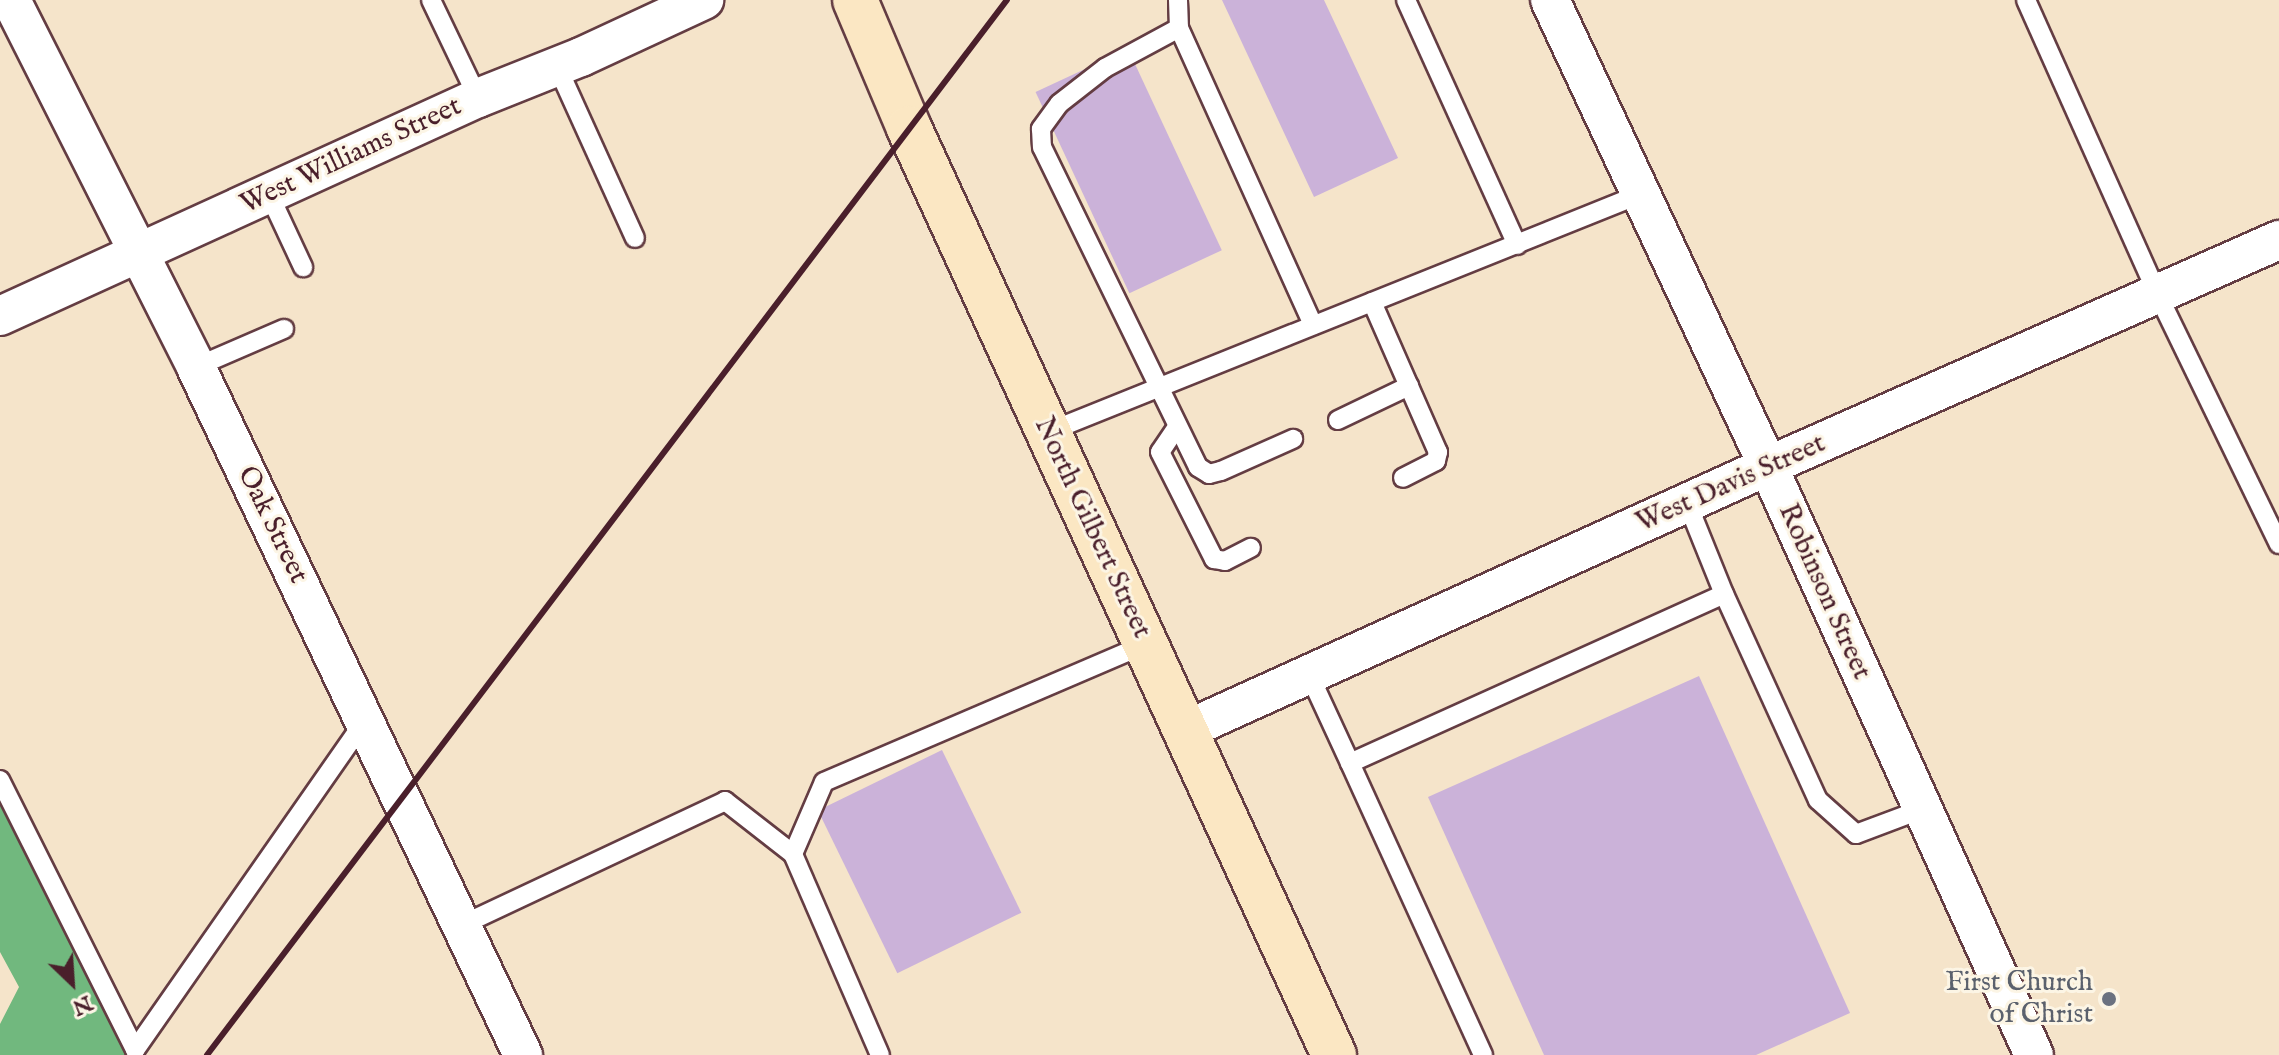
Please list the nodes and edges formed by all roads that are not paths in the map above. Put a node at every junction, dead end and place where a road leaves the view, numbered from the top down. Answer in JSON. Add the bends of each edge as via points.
{"nodes":[{"id":1,"x":11,"y":0,"type":"edge"},
{"id":2,"x":431,"y":0,"type":"edge"},
{"id":3,"x":704,"y":0,"type":"edge"},
{"id":4,"x":855,"y":0,"type":"edge"},
{"id":5,"x":1178,"y":0,"type":"edge"},
{"id":6,"x":1406,"y":0,"type":"edge"},
{"id":7,"x":1550,"y":0,"type":"edge"},
{"id":8,"x":2026,"y":0,"type":"edge"},
{"id":9,"x":1179,"y":28,"type":"junction"},
{"id":10,"x":556,"y":64,"type":"junction"},
{"id":11,"x":478,"y":98,"type":"junction"},
{"id":12,"x":269,"y":194,"type":"junction"},
{"id":13,"x":1641,"y":194,"type":"junction"},
{"id":14,"x":635,"y":238,"type":"dead end"},
{"id":15,"x":2279,"y":240,"type":"edge"},
{"id":16,"x":1517,"y":245,"type":"junction"},
{"id":17,"x":136,"y":254,"type":"junction"},
{"id":18,"x":303,"y":267,"type":"dead end"},
{"id":19,"x":2158,"y":295,"type":"junction"},
{"id":20,"x":1372,"y":302,"type":"junction"},
{"id":21,"x":0,"y":316,"type":"edge"},
{"id":22,"x":1313,"y":325,"type":"junction"},
{"id":23,"x":284,"y":329,"type":"dead end"},
{"id":24,"x":196,"y":367,"type":"junction"},
{"id":25,"x":1409,"y":386,"type":"junction"},
{"id":26,"x":1157,"y":388,"type":"junction"},
{"id":27,"x":1338,"y":420,"type":"dead end"},
{"id":28,"x":1177,"y":427,"type":"junction"},
{"id":29,"x":1048,"y":432,"type":"junction"},
{"id":30,"x":1293,"y":439,"type":"dead end"},
{"id":31,"x":1768,"y":466,"type":"junction"},
{"id":32,"x":1403,"y":478,"type":"dead end"},
{"id":33,"x":1688,"y":505,"type":"junction"},
{"id":34,"x":2279,"y":544,"type":"edge"},
{"id":35,"x":1251,"y":548,"type":"dead end"},
{"id":36,"x":1724,"y":594,"type":"junction"},
{"id":37,"x":1146,"y":644,"type":"junction"},
{"id":38,"x":1308,"y":672,"type":"junction"},
{"id":39,"x":365,"y":720,"type":"junction"},
{"id":40,"x":1184,"y":731,"type":"junction"},
{"id":41,"x":1350,"y":763,"type":"junction"},
{"id":42,"x":0,"y":780,"type":"edge"},
{"id":43,"x":1920,"y":810,"type":"junction"},
{"id":44,"x":793,"y":854,"type":"junction"},
{"id":45,"x":462,"y":925,"type":"junction"},
{"id":46,"x":523,"y":1055,"type":"edge"},
{"id":47,"x":880,"y":1055,"type":"edge"},
{"id":48,"x":1334,"y":1055,"type":"edge"},
{"id":49,"x":1483,"y":1055,"type":"edge"},
{"id":50,"x":2034,"y":1055,"type":"edge"}],
"edges":[{"from":1,"to":17,"type":"street","name":"Oak Street"},
{"from":2,"to":11,"type":"lane"},
{"from":3,"to":10,"type":"street","name":"West Williams Street"},
{"from":4,"to":29,"type":"main road","name":"North Gilbert Street"},
{"from":5,"to":9,"type":"lane"},
{"from":6,"to":16,"type":"lane"},
{"from":7,"to":13,"type":"street","name":"Robinson Street"},
{"from":8,"to":19,"type":"lane"},
{"from":9,"to":22,"type":"lane"},
{"from":9,"to":26,"type":"lane","via":[[1105,68],[1059,104],[1041,129],[1042,147]]},
{"from":10,"to":11,"type":"street","name":"West Williams Street"},
{"from":10,"to":14,"type":"lane"},
{"from":11,"to":12,"type":"street","name":"West Williams Street"},
{"from":12,"to":17,"type":"street","name":"West Williams Street"},
{"from":12,"to":18,"type":"lane"},
{"from":13,"to":16,"type":"lane"},
{"from":13,"to":31,"type":"street","name":"Robinson Street"},
{"from":15,"to":19,"type":"street","name":"West Davis Street"},
{"from":16,"to":20,"type":"lane"},
{"from":17,"to":21,"type":"street","name":"West Williams Street"},
{"from":17,"to":24,"type":"street","name":"Oak Street"},
{"from":19,"to":31,"type":"street","name":"West Davis Street"},
{"from":19,"to":34,"type":"lane"},
{"from":20,"to":22,"type":"lane"},
{"from":20,"to":25,"type":"lane"},
{"from":22,"to":26,"type":"lane"},
{"from":23,"to":24,"type":"lane"},
{"from":24,"to":39,"type":"street","name":"Oak Street"},
{"from":25,"to":27,"type":"lane"},
{"from":25,"to":32,"type":"lane","via":[[1438,452],[1436,461]]},
{"from":26,"to":28,"type":"lane"},
{"from":26,"to":29,"type":"lane"},
{"from":28,"to":30,"type":"lane","via":[[1198,467],[1209,474]]},
{"from":28,"to":35,"type":"lane","via":[[1160,452],[1214,559],[1225,561]]},
{"from":29,"to":37,"type":"main road","name":"North Gilbert Street"},
{"from":31,"to":33,"type":"street","name":"West Davis Street"},
{"from":31,"to":43,"type":"street","name":"Robinson Street"},
{"from":33,"to":36,"type":"lane"},
{"from":33,"to":38,"type":"street","name":"West Davis Street"},
{"from":36,"to":41,"type":"lane"},
{"from":36,"to":43,"type":"lane","via":[[1818,800],[1856,834]]},
{"from":37,"to":40,"type":"main road","name":"North Gilbert Street"},
{"from":37,"to":44,"type":"lane","via":[[824,782]]},
{"from":38,"to":40,"type":"street","name":"West Davis Street"},
{"from":38,"to":41,"type":"lane"},
{"from":39,"to":42,"type":"lane","via":[[135,1050]]},
{"from":39,"to":45,"type":"street","name":"Oak Street"},
{"from":40,"to":48,"type":"main road","name":"North Gilbert Street"},
{"from":41,"to":49,"type":"lane"},
{"from":43,"to":50,"type":"street","name":"Robinson Street"},
{"from":44,"to":45,"type":"lane","via":[[725,801]]},
{"from":44,"to":47,"type":"lane"},
{"from":45,"to":46,"type":"street","name":"Oak Street"}]}
